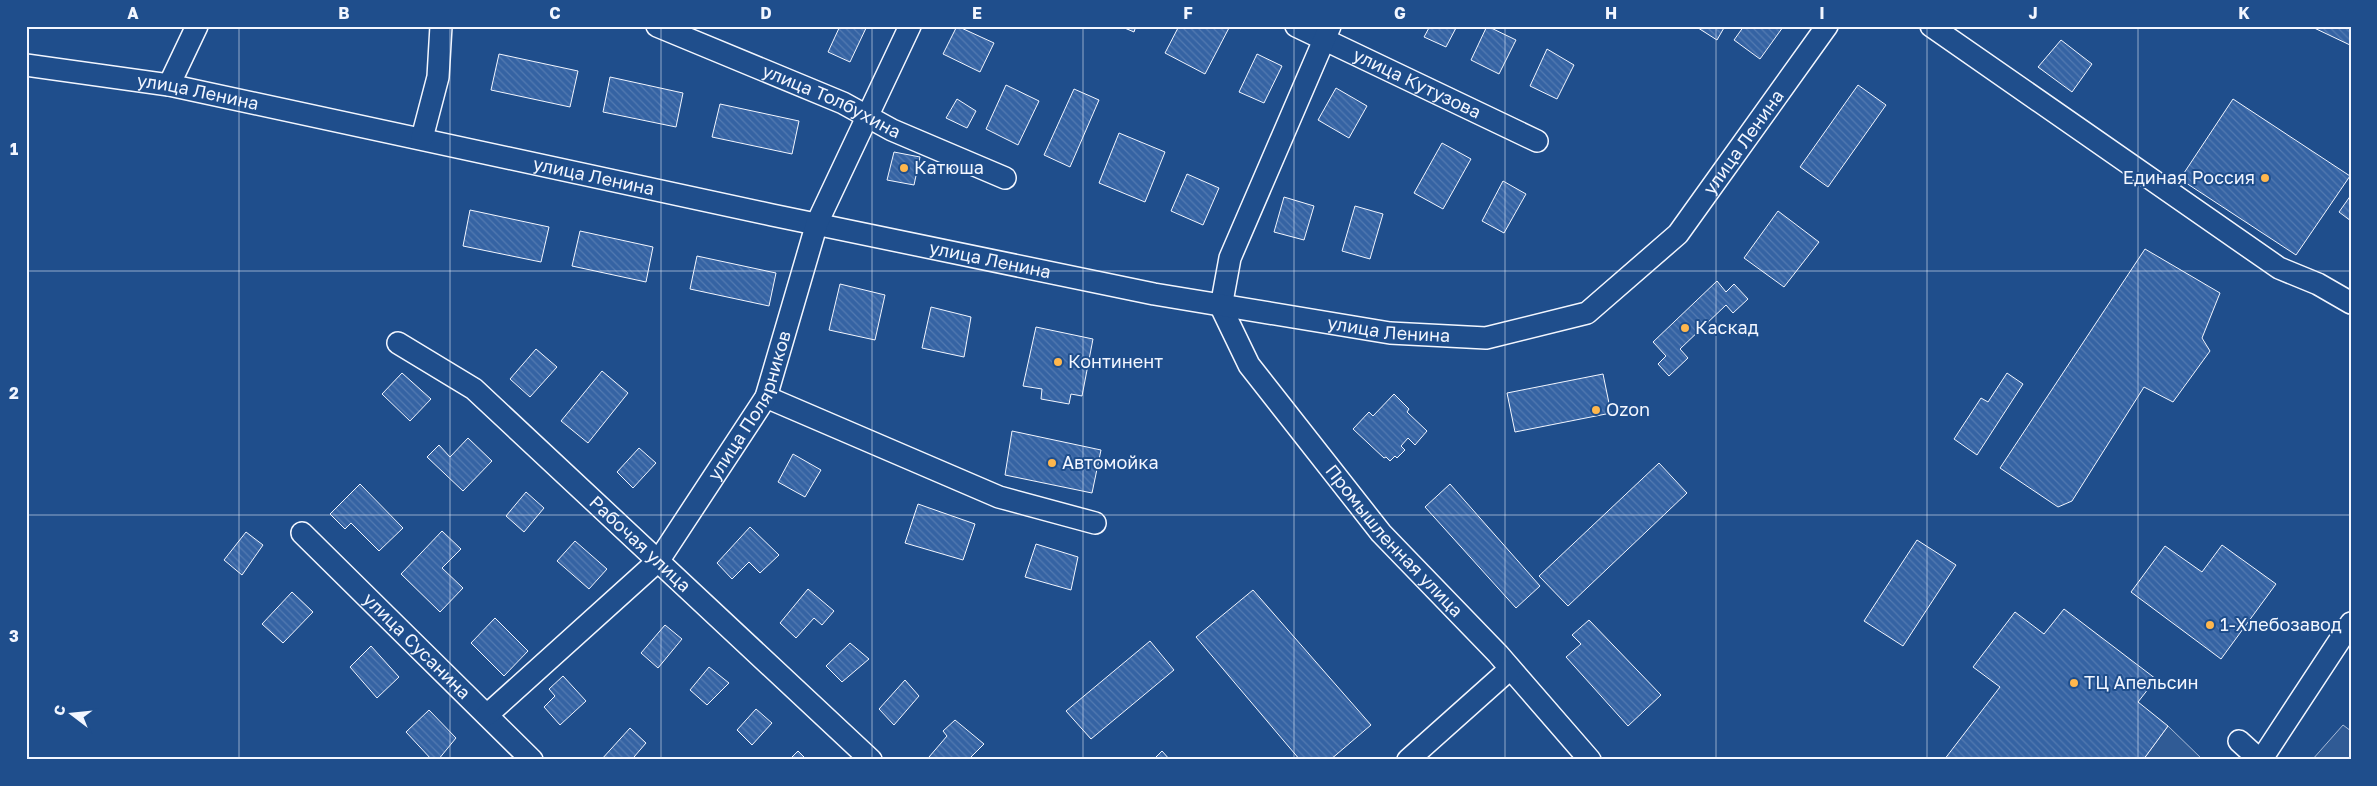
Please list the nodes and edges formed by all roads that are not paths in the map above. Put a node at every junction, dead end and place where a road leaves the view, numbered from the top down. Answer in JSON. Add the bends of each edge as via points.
{"nodes":[{"id":1,"x":196,"y":26,"type":"edge"},
{"id":2,"x":441,"y":26,"type":"edge"},
{"id":3,"x":657,"y":26,"type":"edge"},
{"id":4,"x":910,"y":26,"type":"edge"},
{"id":5,"x":1296,"y":26,"type":"edge"},
{"id":6,"x":1827,"y":26,"type":"edge"},
{"id":7,"x":1931,"y":26,"type":"edge"},
{"id":8,"x":1326,"y":33,"type":"edge"},
{"id":9,"x":26,"y":65,"type":"edge"},
{"id":10,"x":169,"y":85,"type":"junction"},
{"id":11,"x":868,"y":117,"type":"junction"},
{"id":12,"x":422,"y":138,"type":"junction"},
{"id":13,"x":1536,"y":142,"type":"dead end"},
{"id":14,"x":1005,"y":178,"type":"dead end"},
{"id":15,"x":817,"y":223,"type":"junction"},
{"id":16,"x":2351,"y":303,"type":"edge"},
{"id":17,"x":1221,"y":307,"type":"junction"},
{"id":18,"x":398,"y":343,"type":"dead end"},
{"id":19,"x":766,"y":397,"type":"junction"},
{"id":20,"x":1095,"y":524,"type":"dead end"},
{"id":21,"x":302,"y":533,"type":"dead end"},
{"id":22,"x":659,"y":560,"type":"junction"},
{"id":23,"x":2351,"y":623,"type":"edge"},
{"id":24,"x":1510,"y":669,"type":"junction"},
{"id":25,"x":487,"y":715,"type":"junction"},
{"id":26,"x":2240,"y":741,"type":"dead end"},
{"id":27,"x":532,"y":760,"type":"edge"},
{"id":28,"x":871,"y":760,"type":"edge"},
{"id":29,"x":1408,"y":760,"type":"edge"},
{"id":30,"x":1590,"y":760,"type":"edge"},
{"id":31,"x":2260,"y":760,"type":"edge"}],
"edges":[{"from":1,"to":10,"type":"street"},
{"from":2,"to":12,"type":"street","via":[[438,77]]},
{"from":3,"to":11,"type":"street","name":"улица Толбухина","via":[[843,102]]},
{"from":4,"to":11,"type":"street","name":"улица Полярников"},
{"from":5,"to":8,"type":"street","name":"улица Кутузова"},
{"from":6,"to":17,"type":"street","name":"улица Ленина","via":[[1678,234],[1587,313],[1486,338],[1390,333]]},
{"from":7,"to":16,"type":"street","via":[[2279,268],[2318,284]]},
{"from":8,"to":13,"type":"street","name":"улица Кутузова"},
{"from":8,"to":17,"type":"street","via":[[1230,258]]},
{"from":9,"to":10,"type":"street","name":"улица Ленина"},
{"from":10,"to":12,"type":"street","name":"улица Ленина"},
{"from":11,"to":14,"type":"street","name":"улица Толбухина"},
{"from":11,"to":15,"type":"street","name":"улица Полярников"},
{"from":12,"to":15,"type":"street","name":"улица Ленина"},
{"from":15,"to":17,"type":"street","name":"улица Ленина"},
{"from":15,"to":19,"type":"street","name":"улица Полярников"},
{"from":17,"to":24,"type":"street","name":"Промышленная улица","via":[[1249,365],[1375,525]]},
{"from":18,"to":22,"type":"street","name":"Рабочая улица","via":[[474,389]]},
{"from":19,"to":20,"type":"street","via":[[999,498]]},
{"from":19,"to":22,"type":"street","name":"улица Полярников"},
{"from":21,"to":25,"type":"street","name":"улица Сусанина"},
{"from":22,"to":25,"type":"street","name":"улица Полярников"},
{"from":22,"to":28,"type":"street","name":"Рабочая улица"},
{"from":23,"to":31,"type":"street"},
{"from":24,"to":29,"type":"street"},
{"from":24,"to":30,"type":"street","name":"Промышленная улица"},
{"from":25,"to":27,"type":"street","name":"улица Сусанина"},
{"from":26,"to":31,"type":"street"}]}
